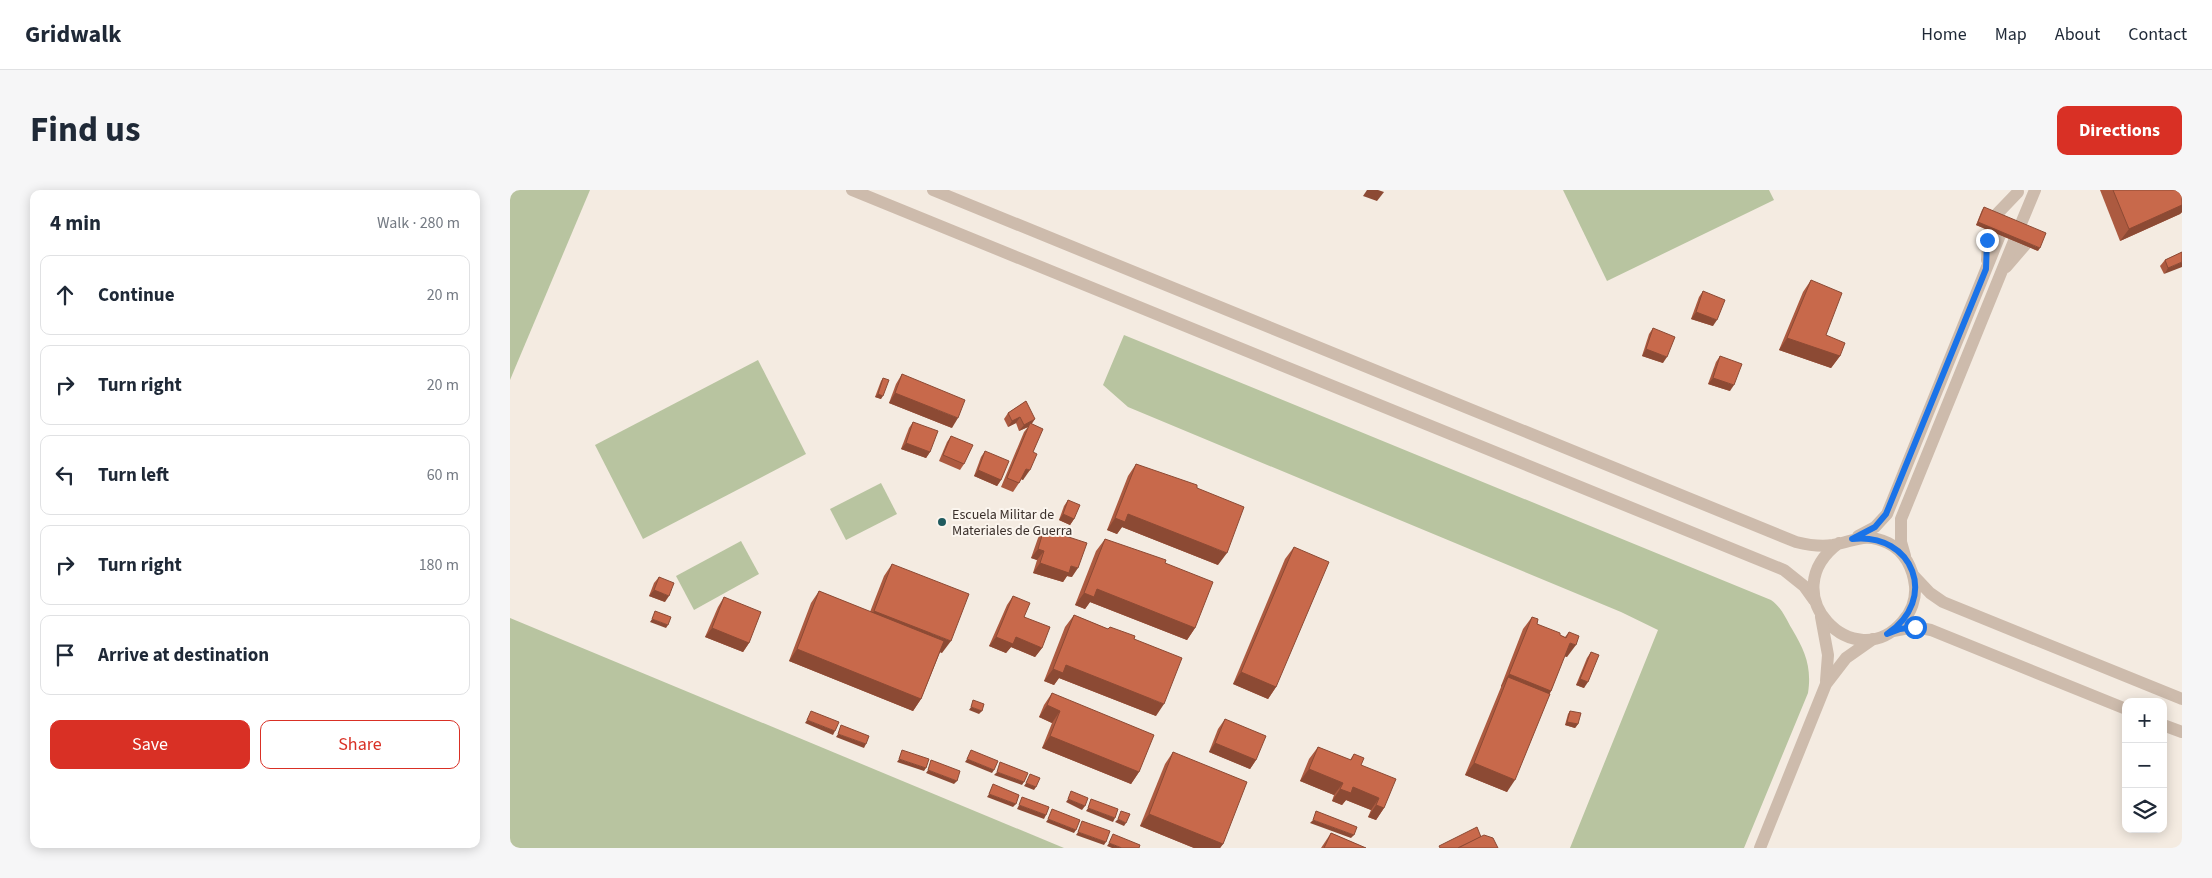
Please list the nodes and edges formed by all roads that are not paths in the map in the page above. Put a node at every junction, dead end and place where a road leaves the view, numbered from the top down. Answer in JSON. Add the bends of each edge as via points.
{"nodes":[{"id":1,"x":852,"y":190,"type":"edge"},
{"id":2,"x":933,"y":190,"type":"edge"},
{"id":3,"x":2018,"y":191,"type":"edge"},
{"id":4,"x":2033,"y":194,"type":"edge"},
{"id":5,"x":2001,"y":218,"type":"edge"},
{"id":6,"x":2025,"y":228,"type":"edge"},
{"id":7,"x":1995,"y":233,"type":"edge"},
{"id":8,"x":2019,"y":243,"type":"edge"},
{"id":9,"x":1852,"y":539,"type":"junction"},
{"id":10,"x":1839,"y":543,"type":"junction"},
{"id":11,"x":1908,"y":563,"type":"junction"},
{"id":12,"x":1914,"y":576,"type":"junction"},
{"id":13,"x":1819,"y":611,"type":"junction"},
{"id":14,"x":1887,"y":634,"type":"junction"},
{"id":15,"x":1873,"y":639,"type":"junction"},
{"id":16,"x":1826,"y":684,"type":"junction"},
{"id":17,"x":2182,"y":699,"type":"edge"},
{"id":18,"x":2122,"y":707,"type":"edge"},
{"id":19,"x":2167,"y":726,"type":"edge"},
{"id":20,"x":2182,"y":732,"type":"edge"},
{"id":21,"x":1760,"y":848,"type":"edge"}],
"edges":[{"from":1,"to":13,"type":"street","via":[[1784,570],[1804,586]]},
{"from":2,"to":10,"type":"street","via":[[1796,542],[1820,546]]},
{"from":3,"to":5,"type":"street"},
{"from":4,"to":6,"type":"street"},
{"from":7,"to":9,"type":"street","via":[[1986,269],[1886,514],[1875,527]]},
{"from":8,"to":11,"type":"street","via":[[2000,275],[1901,519],[1901,542]]},
{"from":9,"to":10,"type":"street"},
{"from":9,"to":11,"type":"street","via":[[1878,539],[1890,544]]},
{"from":10,"to":13,"type":"street","via":[[1829,551],[1816,571],[1814,595]]},
{"from":11,"to":12,"type":"street"},
{"from":12,"to":14,"type":"street","via":[[1913,604],[1898,627]]},
{"from":12,"to":17,"type":"street","via":[[1943,602]]},
{"from":13,"to":15,"type":"street","via":[[1838,632],[1855,638]]},
{"from":13,"to":16,"type":"street","via":[[1827,641]]},
{"from":14,"to":15,"type":"street"},
{"from":14,"to":18,"type":"street","via":[[1907,628],[1931,630]]},
{"from":15,"to":16,"type":"street","via":[[1846,658]]},
{"from":16,"to":21,"type":"street"},
{"from":19,"to":20,"type":"street"}]}
